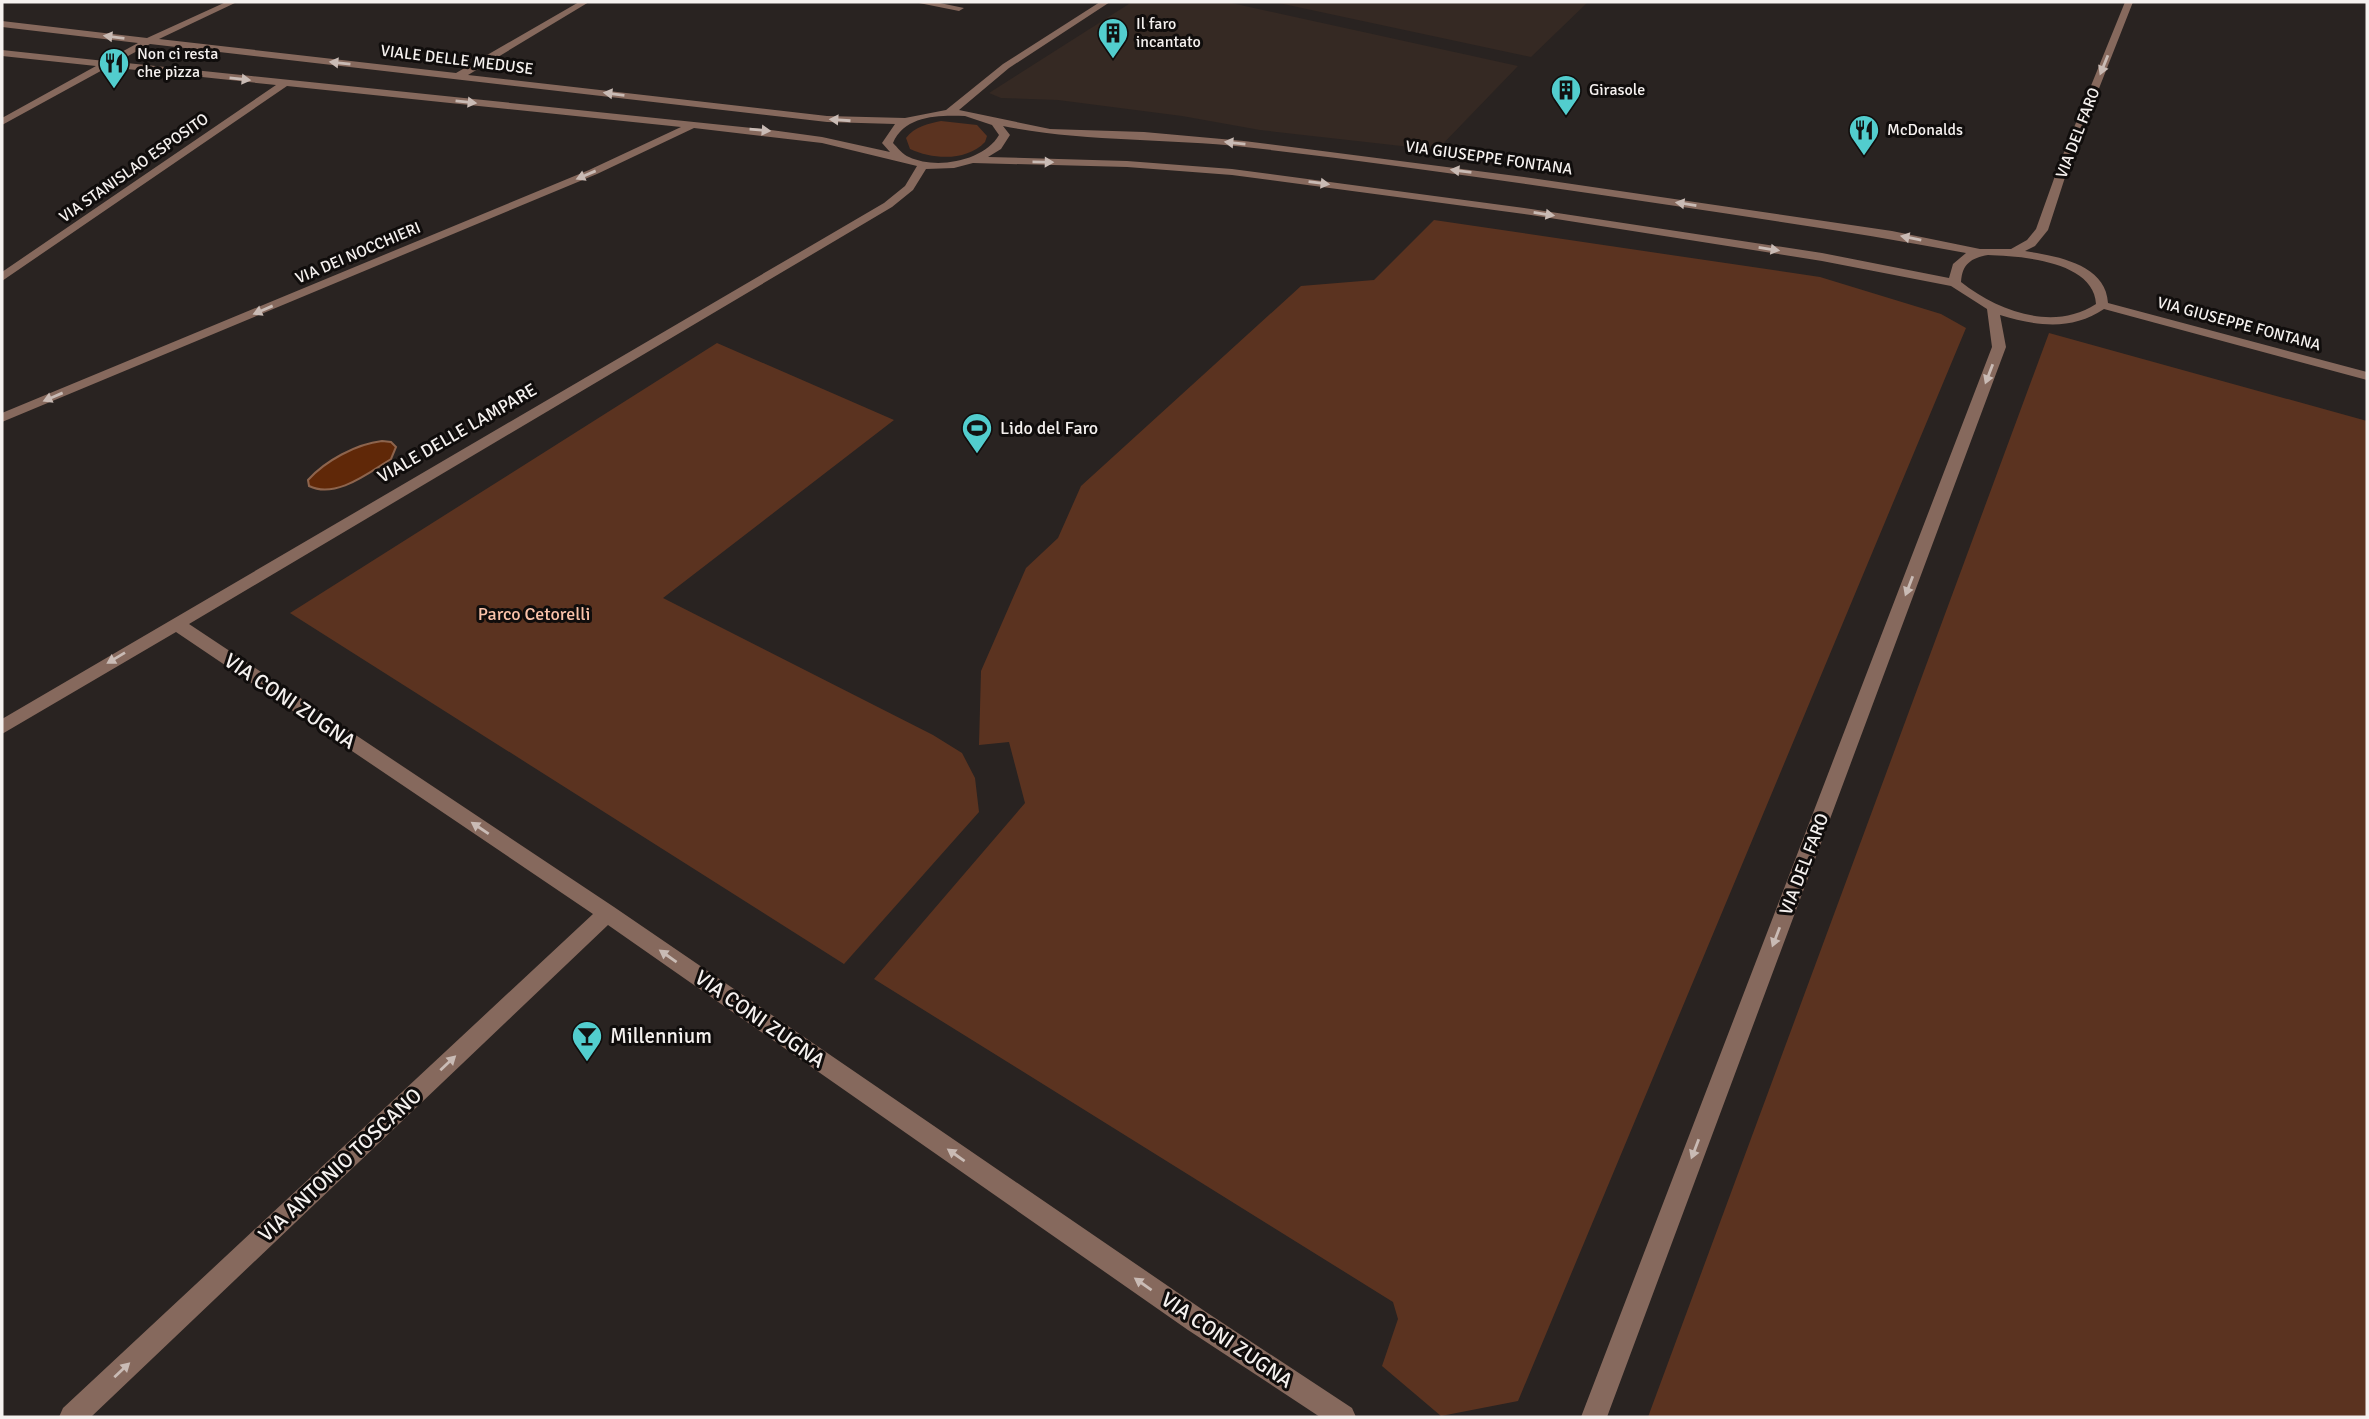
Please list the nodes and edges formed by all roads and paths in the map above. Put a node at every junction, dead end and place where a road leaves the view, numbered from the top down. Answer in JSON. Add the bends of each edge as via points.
{"nodes":[{"id":1,"x":233,"y":2,"type":"edge"},
{"id":2,"x":585,"y":2,"type":"edge"},
{"id":3,"x":918,"y":2,"type":"edge"},
{"id":4,"x":1106,"y":2,"type":"edge"},
{"id":5,"x":2129,"y":2,"type":"edge"},
{"id":6,"x":959,"y":8,"type":"dead end"},
{"id":7,"x":2,"y":24,"type":"edge"},
{"id":8,"x":148,"y":41,"type":"junction"},
{"id":9,"x":2,"y":53,"type":"edge"},
{"id":10,"x":103,"y":65,"type":"junction"},
{"id":11,"x":458,"y":76,"type":"junction"},
{"id":12,"x":283,"y":84,"type":"junction"},
{"id":13,"x":426,"y":98,"type":"junction"},
{"id":14,"x":720,"y":107,"type":"junction"},
{"id":15,"x":949,"y":113,"type":"junction"},
{"id":16,"x":909,"y":121,"type":"junction"},
{"id":17,"x":994,"y":121,"type":"junction"},
{"id":18,"x":2,"y":122,"type":"edge"},
{"id":19,"x":692,"y":125,"type":"junction"},
{"id":20,"x":900,"y":158,"type":"junction"},
{"id":21,"x":975,"y":160,"type":"junction"},
{"id":22,"x":924,"y":164,"type":"junction"},
{"id":23,"x":1978,"y":252,"type":"junction"},
{"id":24,"x":2014,"y":252,"type":"junction"},
{"id":25,"x":2,"y":277,"type":"edge"},
{"id":26,"x":1955,"y":283,"type":"junction"},
{"id":27,"x":2102,"y":305,"type":"junction"},
{"id":28,"x":1993,"y":308,"type":"junction"},
{"id":29,"x":2367,"y":376,"type":"edge"},
{"id":30,"x":2,"y":418,"type":"edge"},
{"id":31,"x":175,"y":623,"type":"junction"},
{"id":32,"x":2,"y":727,"type":"edge"},
{"id":33,"x":607,"y":913,"type":"junction"},
{"id":34,"x":72,"y":1417,"type":"edge"},
{"id":35,"x":1343,"y":1417,"type":"edge"},
{"id":36,"x":1594,"y":1417,"type":"edge"}],
"edges":[{"from":1,"to":8,"type":"street"},
{"from":2,"to":11,"type":"street"},
{"from":3,"to":6,"type":"street"},
{"from":4,"to":15,"type":"street","via":[[1006,66]]},
{"from":5,"to":24,"type":"street","name":"VIA DEL FARO","one_way":true,"via":[[2042,230]]},
{"from":8,"to":7,"type":"street","name":"VIALE DELLE MEDUSE","one_way":true},
{"from":8,"to":10,"type":"street"},
{"from":11,"to":8,"type":"street","name":"VIALE DELLE MEDUSE","one_way":true},
{"from":9,"to":10,"type":"street"},
{"from":10,"to":12,"type":"street","one_way":true},
{"from":10,"to":18,"type":"street"},
{"from":11,"to":13,"type":"street"},
{"from":14,"to":11,"type":"street","name":"VIALE DELLE MEDUSE","one_way":true},
{"from":12,"to":13,"type":"street"},
{"from":12,"to":25,"type":"street","name":"VIA STANISLAO ESPOSITO"},
{"from":13,"to":19,"type":"street","one_way":true},
{"from":16,"to":14,"type":"street","name":"VIALE DELLE MEDUSE","one_way":true,"via":[[827,119]]},
{"from":14,"to":19,"type":"street","name":"VIA DEI NOCCHIERI"},
{"from":15,"to":16,"type":"street","name":"VIALE DELLE MEDUSE"},
{"from":15,"to":17,"type":"street","name":"VIA GIUSEPPE FONTANA"},
{"from":16,"to":20,"type":"street","via":[[889,135],[887,143]]},
{"from":17,"to":21,"type":"street","via":[[1003,128],[1001,146]]},
{"from":23,"to":17,"type":"street","name":"VIA GIUSEPPE FONTANA","one_way":true,"via":[[1531,181],[1244,144],[1050,132]]},
{"from":19,"to":20,"type":"street","one_way":true,"via":[[798,134]]},
{"from":19,"to":30,"type":"street","name":"VIA DEI NOCCHIERI","one_way":true,"via":[[593,172]]},
{"from":20,"to":22,"type":"street"},
{"from":21,"to":22,"type":"street"},
{"from":21,"to":26,"type":"street","one_way":true,"via":[[1127,163],[1233,172],[1544,214]]},
{"from":22,"to":31,"type":"street","name":"VIALE DELLE LAMPARE","via":[[914,182],[888,205]]},
{"from":23,"to":24,"type":"street","name":"VIA GIUSEPPE FONTANA"},
{"from":23,"to":26,"type":"street","via":[[1959,261]]},
{"from":24,"to":27,"type":"street","name":"VIA GIUSEPPE FONTANA","via":[[2082,272],[2101,288]]},
{"from":26,"to":28,"type":"street"},
{"from":27,"to":28,"type":"street","via":[[2083,319],[2061,322]]},
{"from":27,"to":29,"type":"street","name":"VIA GIUSEPPE FONTANA"},
{"from":28,"to":36,"type":"street","name":"VIA DEL FARO","one_way":true,"via":[[2000,346]]},
{"from":31,"to":32,"type":"street","name":"VIALE DELLE LAMPARE","one_way":true},
{"from":33,"to":31,"type":"street","name":"VIA CONI ZUGNA","one_way":true},
{"from":34,"to":33,"type":"street","name":"VIA ANTONIO TOSCANO","one_way":true},
{"from":35,"to":33,"type":"street","name":"VIA CONI ZUGNA","one_way":true}]}
